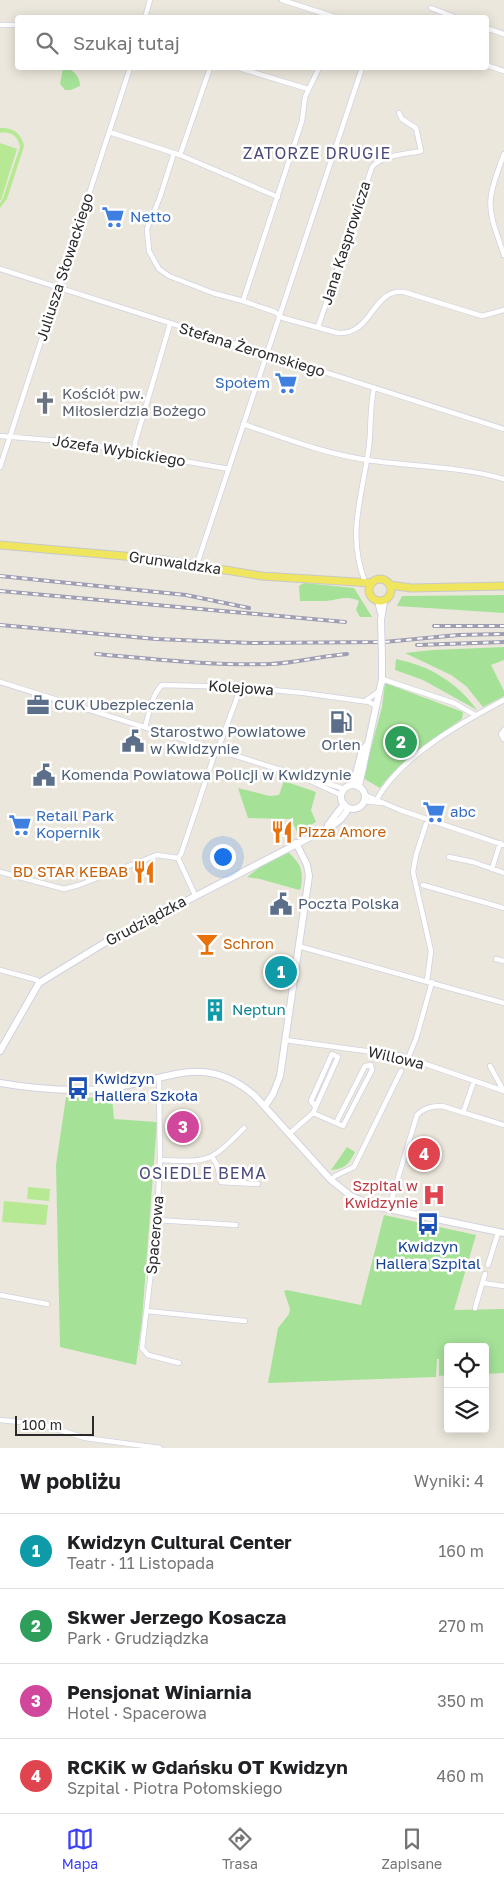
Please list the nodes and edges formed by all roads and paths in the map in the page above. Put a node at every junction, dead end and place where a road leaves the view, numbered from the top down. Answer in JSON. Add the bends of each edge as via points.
{"nodes":[{"id":1,"x":150,"y":0,"type":"edge"},
{"id":2,"x":282,"y":0,"type":"edge"},
{"id":3,"x":289,"y":1,"type":"edge"},
{"id":4,"x":431,"y":8,"type":"dead end"},
{"id":5,"x":146,"y":15,"type":"edge"},
{"id":6,"x":331,"y":15,"type":"edge"},
{"id":7,"x":449,"y":15,"type":"edge"},
{"id":8,"x":0,"y":24,"type":"edge"},
{"id":9,"x":15,"y":25,"type":"edge"},
{"id":10,"x":489,"y":29,"type":"edge"},
{"id":11,"x":504,"y":34,"type":"edge"},
{"id":12,"x":489,"y":66,"type":"edge"},
{"id":13,"x":129,"y":70,"type":"edge"},
{"id":14,"x":209,"y":70,"type":"edge"},
{"id":15,"x":246,"y":70,"type":"edge"},
{"id":16,"x":318,"y":70,"type":"edge"},
{"id":17,"x":361,"y":70,"type":"edge"},
{"id":18,"x":504,"y":71,"type":"edge"},
{"id":19,"x":308,"y":89,"type":"junction"},
{"id":20,"x":399,"y":113,"type":"dead end"},
{"id":21,"x":109,"y":132,"type":"junction"},
{"id":22,"x":174,"y":153,"type":"junction"},
{"id":23,"x":504,"y":154,"type":"edge"},
{"id":24,"x":180,"y":156,"type":"junction"},
{"id":25,"x":278,"y":197,"type":"junction"},
{"id":26,"x":504,"y":254,"type":"edge"},
{"id":27,"x":0,"y":269,"type":"edge"},
{"id":28,"x":59,"y":288,"type":"junction"},
{"id":29,"x":243,"y":300,"type":"junction"},
{"id":30,"x":504,"y":310,"type":"edge"},
{"id":31,"x":279,"y":315,"type":"junction"},
{"id":32,"x":170,"y":324,"type":"junction"},
{"id":33,"x":318,"y":327,"type":"junction"},
{"id":34,"x":268,"y":354,"type":"junction"},
{"id":35,"x":374,"y":389,"type":"junction"},
{"id":36,"x":243,"y":424,"type":"junction"},
{"id":37,"x":504,"y":429,"type":"edge"},
{"id":38,"x":0,"y":436,"type":"edge"},
{"id":39,"x":10,"y":437,"type":"junction"},
{"id":40,"x":134,"y":452,"type":"junction"},
{"id":41,"x":367,"y":460,"type":"junction"},
{"id":42,"x":0,"y":467,"type":"edge"},
{"id":43,"x":228,"y":469,"type":"junction"},
{"id":44,"x":504,"y":479,"type":"edge"},
{"id":45,"x":0,"y":545,"type":"edge"},
{"id":46,"x":197,"y":564,"type":"junction"},
{"id":47,"x":369,"y":585,"type":"junction"},
{"id":48,"x":504,"y":586,"type":"edge"},
{"id":49,"x":391,"y":589,"type":"junction"},
{"id":50,"x":381,"y":601,"type":"junction"},
{"id":51,"x":382,"y":679,"type":"junction"},
{"id":52,"x":0,"y":682,"type":"edge"},
{"id":53,"x":241,"y":687,"type":"junction"},
{"id":54,"x":378,"y":692,"type":"junction"},
{"id":55,"x":504,"y":700,"type":"edge"},
{"id":56,"x":365,"y":702,"type":"junction"},
{"id":57,"x":376,"y":706,"type":"junction"},
{"id":58,"x":475,"y":715,"type":"junction"},
{"id":59,"x":145,"y":727,"type":"junction"},
{"id":60,"x":504,"y":730,"type":"edge"},
{"id":61,"x":504,"y":739,"type":"edge"},
{"id":62,"x":217,"y":750,"type":"junction"},
{"id":63,"x":356,"y":786,"type":"junction"},
{"id":64,"x":342,"y":792,"type":"junction"},
{"id":65,"x":364,"y":798,"type":"junction"},
{"id":66,"x":377,"y":799,"type":"junction"},
{"id":67,"x":384,"y":803,"type":"junction"},
{"id":68,"x":346,"y":806,"type":"junction"},
{"id":69,"x":426,"y":824,"type":"dead end"},
{"id":70,"x":296,"y":843,"type":"junction"},
{"id":71,"x":502,"y":844,"type":"edge"},
{"id":72,"x":449,"y":857,"type":"dead end"},
{"id":73,"x":178,"y":858,"type":"junction"},
{"id":74,"x":492,"y":869,"type":"junction"},
{"id":75,"x":0,"y":872,"type":"edge"},
{"id":76,"x":504,"y":873,"type":"edge"},
{"id":77,"x":422,"y":885,"type":"dead end"},
{"id":78,"x":196,"y":895,"type":"junction"},
{"id":79,"x":504,"y":908,"type":"edge"},
{"id":80,"x":298,"y":946,"type":"junction"},
{"id":81,"x":496,"y":958,"type":"dead end"},
{"id":82,"x":504,"y":961,"type":"edge"},
{"id":83,"x":0,"y":970,"type":"edge"},
{"id":84,"x":430,"y":982,"type":"junction"},
{"id":85,"x":39,"y":983,"type":"junction"},
{"id":86,"x":504,"y":1003,"type":"edge"},
{"id":87,"x":285,"y":1040,"type":"junction"},
{"id":88,"x":0,"y":1051,"type":"edge"},
{"id":89,"x":408,"y":1058,"type":"junction"},
{"id":90,"x":490,"y":1066,"type":"dead end"},
{"id":91,"x":401,"y":1071,"type":"dead end"},
{"id":92,"x":159,"y":1078,"type":"junction"},
{"id":93,"x":474,"y":1081,"type":"junction"},
{"id":94,"x":0,"y":1083,"type":"edge"},
{"id":95,"x":503,"y":1090,"type":"edge"},
{"id":96,"x":265,"y":1106,"type":"junction"},
{"id":97,"x":316,"y":1106,"type":"junction"},
{"id":98,"x":463,"y":1112,"type":"junction"},
{"id":99,"x":314,"y":1113,"type":"junction"},
{"id":100,"x":336,"y":1123,"type":"junction"},
{"id":101,"x":504,"y":1125,"type":"edge"},
{"id":102,"x":244,"y":1128,"type":"dead end"},
{"id":103,"x":289,"y":1134,"type":"junction"},
{"id":104,"x":212,"y":1157,"type":"junction"},
{"id":105,"x":160,"y":1160,"type":"junction"},
{"id":106,"x":331,"y":1180,"type":"junction"},
{"id":107,"x":258,"y":1184,"type":"dead end"},
{"id":108,"x":389,"y":1208,"type":"junction"},
{"id":109,"x":157,"y":1220,"type":"junction"},
{"id":110,"x":236,"y":1224,"type":"dead end"},
{"id":111,"x":501,"y":1233,"type":"edge"},
{"id":112,"x":488,"y":1265,"type":"dead end"},
{"id":113,"x":486,"y":1274,"type":"dead end"},
{"id":114,"x":483,"y":1283,"type":"junction"},
{"id":115,"x":504,"y":1286,"type":"edge"},
{"id":116,"x":0,"y":1295,"type":"edge"},
{"id":117,"x":47,"y":1304,"type":"dead end"},
{"id":118,"x":475,"y":1308,"type":"dead end"},
{"id":119,"x":147,"y":1311,"type":"junction"},
{"id":120,"x":245,"y":1321,"type":"dead end"},
{"id":121,"x":179,"y":1363,"type":"dead end"},
{"id":122,"x":0,"y":1420,"type":"edge"},
{"id":123,"x":160,"y":1448,"type":"edge"}],
"edges":[{"from":1,"to":5,"type":"street"},
{"from":2,"to":3,"type":"street"},
{"from":3,"to":6,"type":"street"},
{"from":4,"to":7,"type":"street"},
{"from":8,"to":9,"type":"street"},
{"from":10,"to":11,"type":"street"},
{"from":12,"to":18,"type":"street"},
{"from":13,"to":21,"type":"street","name":"Juliusza Słowackiego"},
{"from":14,"to":24,"type":"street"},
{"from":15,"to":19,"type":"street"},
{"from":16,"to":19,"type":"street"},
{"from":17,"to":31,"type":"street"},
{"from":19,"to":25,"type":"street","via":[[302,121]]},
{"from":20,"to":33,"type":"street","name":"Jana Kasprowicza","via":[[402,119],[416,128],[421,150],[381,160],[372,167]]},
{"from":21,"to":22,"type":"street"},
{"from":21,"to":28,"type":"street","name":"Juliusza Słowackiego"},
{"from":22,"to":24,"type":"street"},
{"from":22,"to":29,"type":"street","via":[[148,226],[151,257],[169,276],[213,293]]},
{"from":23,"to":26,"type":"street","via":[[490,203],[492,220]]},
{"from":24,"to":25,"type":"street"},
{"from":25,"to":29,"type":"street"},
{"from":27,"to":28,"type":"street","name":"Stefana Żeromskiego"},
{"from":28,"to":32,"type":"street","name":"Stefana Żeromskiego"},
{"from":28,"to":39,"type":"street","name":"Juliusza Słowackiego"},
{"from":29,"to":31,"type":"street"},
{"from":30,"to":33,"type":"street","via":[[482,316],[397,292],[385,296],[354,330],[341,333]]},
{"from":31,"to":33,"type":"street"},
{"from":31,"to":34,"type":"street"},
{"from":32,"to":34,"type":"street","name":"Stefana Żeromskiego"},
{"from":32,"to":40,"type":"street"},
{"from":34,"to":35,"type":"street","name":"Stefana Żeromskiego"},
{"from":34,"to":36,"type":"street"},
{"from":35,"to":37,"type":"street","name":"Stefana Żeromskiego"},
{"from":35,"to":41,"type":"street"},
{"from":36,"to":41,"type":"street","via":[[325,451]]},
{"from":36,"to":43,"type":"street"},
{"from":38,"to":39,"type":"street","name":"Józefa Wybickiego"},
{"from":39,"to":40,"type":"street","name":"Józefa Wybickiego","via":[[74,442]]},
{"from":39,"to":42,"type":"street","name":"Juliusza Słowackiego"},
{"from":40,"to":43,"type":"street","name":"Józefa Wybickiego"},
{"from":41,"to":44,"type":"street","via":[[461,469]]},
{"from":41,"to":47,"type":"street","via":[[356,520],[358,563]]},
{"from":43,"to":46,"type":"street"},
{"from":45,"to":46,"type":"main road","name":"Grunwaldzka"},
{"from":46,"to":47,"type":"main road","name":"Grunwaldzka","via":[[262,576]]},
{"from":47,"to":49,"type":"main road","via":[[380,579],[388,582]]},
{"from":47,"to":50,"type":"main road","via":[[372,597]]},
{"from":48,"to":49,"type":"main road"},
{"from":49,"to":50,"type":"main road","via":[[387,599]]},
{"from":50,"to":51,"type":"street","bridge":true},
{"from":51,"to":54,"type":"street"},
{"from":51,"to":57,"type":"street","via":[[380,702]]},
{"from":51,"to":58,"type":"street","via":[[454,703]]},
{"from":52,"to":59,"type":"street"},
{"from":53,"to":56,"type":"street","name":"Kolejowa"},
{"from":53,"to":59,"type":"street","name":"Kolejowa","via":[[162,685],[154,698]]},
{"from":53,"to":62,"type":"street"},
{"from":54,"to":56,"type":"street"},
{"from":54,"to":57,"type":"street"},
{"from":55,"to":58,"type":"street"},
{"from":56,"to":57,"type":"street","name":"Kolejowa"},
{"from":57,"to":63,"type":"street","via":[[362,751]]},
{"from":58,"to":66,"type":"street","via":[[398,771]]},
{"from":59,"to":62,"type":"street"},
{"from":60,"to":61,"type":"street","via":[[501,734]]},
{"from":62,"to":64,"type":"street","via":[[318,780]]},
{"from":62,"to":73,"type":"street"},
{"from":63,"to":64,"type":"street"},
{"from":63,"to":65,"type":"street"},
{"from":64,"to":68,"type":"street"},
{"from":65,"to":66,"type":"street"},
{"from":65,"to":67,"type":"street"},
{"from":65,"to":68,"type":"street","name":"Grudziądzka","via":[[360,807]]},
{"from":66,"to":67,"type":"street"},
{"from":67,"to":71,"type":"street"},
{"from":68,"to":70,"type":"street","name":"Grudziądzka","via":[[337,822]]},
{"from":69,"to":84,"type":"street","via":[[413,872],[431,951]]},
{"from":70,"to":78,"type":"street","name":"Grudziądzka"},
{"from":70,"to":80,"type":"street","via":[[309,876]]},
{"from":71,"to":74,"type":"street"},
{"from":72,"to":74,"type":"street"},
{"from":73,"to":75,"type":"street","via":[[157,855],[64,889]]},
{"from":73,"to":78,"type":"street"},
{"from":74,"to":76,"type":"street"},
{"from":77,"to":79,"type":"street"},
{"from":78,"to":85,"type":"street","name":"Grudziądzka","via":[[106,942]]},
{"from":80,"to":84,"type":"street"},
{"from":80,"to":87,"type":"street"},
{"from":81,"to":82,"type":"street"},
{"from":83,"to":85,"type":"street"},
{"from":84,"to":86,"type":"street"},
{"from":84,"to":89,"type":"street"},
{"from":85,"to":88,"type":"street","name":"Grudziądzka"},
{"from":87,"to":89,"type":"street","name":"Willowa"},
{"from":87,"to":96,"type":"street","via":[[277,1086]]},
{"from":89,"to":93,"type":"street","name":"Willowa"},
{"from":90,"to":95,"type":"street"},
{"from":91,"to":106,"type":"street","via":[[354,1167]]},
{"from":92,"to":94,"type":"street","via":[[116,1088],[62,1091]]},
{"from":92,"to":96,"type":"street","via":[[192,1072],[225,1075],[245,1087]]},
{"from":92,"to":105,"type":"street","name":"Spacerowa"},
{"from":93,"to":95,"type":"street","name":"Willowa"},
{"from":93,"to":98,"type":"street"},
{"from":96,"to":103,"type":"street"},
{"from":97,"to":97,"type":"street","via":[[338,1057],[332,1054],[311,1101]]},
{"from":97,"to":99,"type":"street"},
{"from":98,"to":101,"type":"street"},
{"from":98,"to":108,"type":"street","via":[[437,1106],[417,1115]]},
{"from":99,"to":100,"type":"street"},
{"from":99,"to":103,"type":"street"},
{"from":100,"to":100,"type":"street","via":[[344,1126],[372,1070],[371,1065],[365,1066]]},
{"from":102,"to":104,"type":"street"},
{"from":103,"to":106,"type":"street"},
{"from":104,"to":105,"type":"street","via":[[193,1162]]},
{"from":104,"to":107,"type":"street","via":[[221,1182]]},
{"from":105,"to":109,"type":"street","name":"Spacerowa"},
{"from":106,"to":108,"type":"street","via":[[351,1196],[374,1206]]},
{"from":108,"to":111,"type":"street"},
{"from":109,"to":110,"type":"street"},
{"from":109,"to":119,"type":"street","name":"Spacerowa"},
{"from":111,"to":112,"type":"street"},
{"from":113,"to":114,"type":"street"},
{"from":114,"to":115,"type":"street"},
{"from":114,"to":118,"type":"street"},
{"from":116,"to":117,"type":"street"},
{"from":119,"to":120,"type":"street"},
{"from":119,"to":121,"type":"street","name":"Spacerowa","via":[[143,1351],[148,1356]]},
{"from":122,"to":123,"type":"street","via":[[41,1424],[85,1438]]}]}
